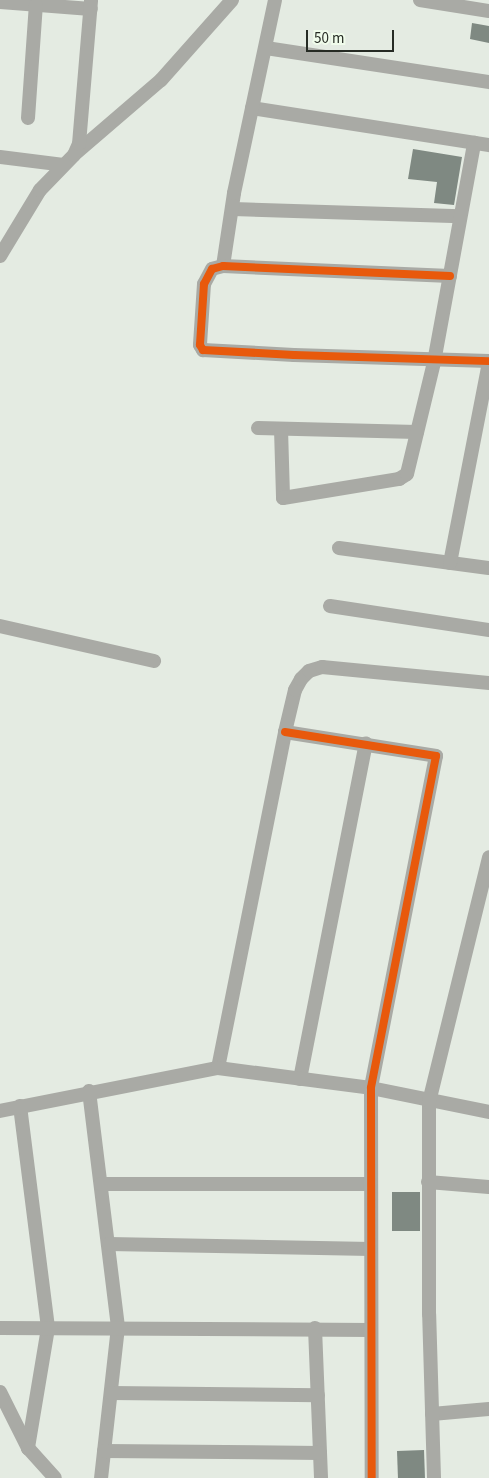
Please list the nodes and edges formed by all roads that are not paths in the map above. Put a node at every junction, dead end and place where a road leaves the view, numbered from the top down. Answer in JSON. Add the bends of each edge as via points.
{"nodes":[{"id":1,"x":232,"y":0,"type":"edge"},
{"id":2,"x":275,"y":0,"type":"edge"},
{"id":3,"x":420,"y":0,"type":"edge"},
{"id":4,"x":0,"y":2,"type":"edge"},
{"id":5,"x":91,"y":4,"type":"edge"},
{"id":6,"x":36,"y":5,"type":"junction"},
{"id":7,"x":489,"y":11,"type":"edge"},
{"id":8,"x":266,"y":48,"type":"junction"},
{"id":9,"x":489,"y":82,"type":"edge"},
{"id":10,"x":252,"y":108,"type":"junction"},
{"id":11,"x":28,"y":118,"type":"dead end"},
{"id":12,"x":474,"y":143,"type":"junction"},
{"id":13,"x":489,"y":145,"type":"edge"},
{"id":14,"x":0,"y":157,"type":"edge"},
{"id":15,"x":69,"y":160,"type":"junction"},
{"id":16,"x":233,"y":209,"type":"junction"},
{"id":17,"x":460,"y":216,"type":"junction"},
{"id":18,"x":0,"y":256,"type":"edge"},
{"id":19,"x":223,"y":266,"type":"junction"},
{"id":20,"x":450,"y":276,"type":"junction"},
{"id":21,"x":434,"y":362,"type":"junction"},
{"id":22,"x":489,"y":362,"type":"edge"},
{"id":23,"x":258,"y":428,"type":"dead end"},
{"id":24,"x":281,"y":429,"type":"junction"},
{"id":25,"x":417,"y":432,"type":"junction"},
{"id":26,"x":339,"y":548,"type":"dead end"},
{"id":27,"x":450,"y":563,"type":"junction"},
{"id":28,"x":489,"y":568,"type":"edge"},
{"id":29,"x":330,"y":606,"type":"dead end"},
{"id":30,"x":0,"y":626,"type":"edge"},
{"id":31,"x":489,"y":630,"type":"edge"},
{"id":32,"x":154,"y":661,"type":"dead end"},
{"id":33,"x":489,"y":684,"type":"edge"},
{"id":34,"x":285,"y":732,"type":"junction"},
{"id":35,"x":366,"y":743,"type":"junction"},
{"id":36,"x":489,"y":857,"type":"edge"},
{"id":37,"x":218,"y":1068,"type":"junction"},
{"id":38,"x":300,"y":1079,"type":"junction"},
{"id":39,"x":371,"y":1088,"type":"junction"},
{"id":40,"x":89,"y":1091,"type":"junction"},
{"id":41,"x":429,"y":1102,"type":"junction"},
{"id":42,"x":20,"y":1106,"type":"junction"},
{"id":43,"x":0,"y":1111,"type":"edge"},
{"id":44,"x":489,"y":1112,"type":"edge"},
{"id":45,"x":428,"y":1182,"type":"junction"},
{"id":46,"x":101,"y":1184,"type":"junction"},
{"id":47,"x":371,"y":1184,"type":"junction"},
{"id":48,"x":489,"y":1187,"type":"edge"},
{"id":49,"x":109,"y":1244,"type":"junction"},
{"id":50,"x":371,"y":1249,"type":"junction"},
{"id":51,"x":0,"y":1328,"type":"edge"},
{"id":52,"x":48,"y":1328,"type":"junction"},
{"id":53,"x":118,"y":1328,"type":"junction"},
{"id":54,"x":315,"y":1328,"type":"junction"},
{"id":55,"x":371,"y":1330,"type":"junction"},
{"id":56,"x":0,"y":1392,"type":"edge"},
{"id":57,"x":111,"y":1393,"type":"junction"},
{"id":58,"x":318,"y":1396,"type":"junction"},
{"id":59,"x":489,"y":1409,"type":"edge"},
{"id":60,"x":432,"y":1414,"type":"junction"},
{"id":61,"x":28,"y":1448,"type":"junction"},
{"id":62,"x":104,"y":1451,"type":"junction"},
{"id":63,"x":320,"y":1453,"type":"junction"},
{"id":64,"x":55,"y":1478,"type":"edge"},
{"id":65,"x":101,"y":1478,"type":"edge"},
{"id":66,"x":321,"y":1478,"type":"edge"},
{"id":67,"x":372,"y":1478,"type":"edge"},
{"id":68,"x":434,"y":1478,"type":"edge"}],
"edges":[{"from":1,"to":15,"type":"street","via":[[161,80]]},
{"from":2,"to":8,"type":"street"},
{"from":3,"to":7,"type":"street"},
{"from":4,"to":6,"type":"street"},
{"from":5,"to":6,"type":"street"},
{"from":5,"to":15,"type":"street","via":[[82,131]]},
{"from":6,"to":11,"type":"street"},
{"from":8,"to":9,"type":"street"},
{"from":8,"to":10,"type":"street"},
{"from":10,"to":12,"type":"street"},
{"from":10,"to":16,"type":"street"},
{"from":12,"to":13,"type":"street"},
{"from":12,"to":17,"type":"street"},
{"from":14,"to":15,"type":"street"},
{"from":15,"to":18,"type":"street","via":[[40,190]]},
{"from":16,"to":17,"type":"street"},
{"from":16,"to":19,"type":"street"},
{"from":17,"to":20,"type":"street"},
{"from":19,"to":20,"type":"street"},
{"from":19,"to":21,"type":"street","via":[[212,269],[205,278],[200,340],[203,350]]},
{"from":20,"to":21,"type":"street"},
{"from":21,"to":22,"type":"street"},
{"from":21,"to":25,"type":"street"},
{"from":22,"to":27,"type":"street"},
{"from":23,"to":24,"type":"street"},
{"from":24,"to":25,"type":"street"},
{"from":24,"to":25,"type":"street","via":[[283,498],[399,479],[406,474]]},
{"from":26,"to":27,"type":"street"},
{"from":27,"to":28,"type":"street"},
{"from":29,"to":31,"type":"street"},
{"from":30,"to":32,"type":"street"},
{"from":33,"to":34,"type":"street","via":[[314,669],[301,679],[295,690]]},
{"from":34,"to":35,"type":"street"},
{"from":34,"to":37,"type":"street"},
{"from":35,"to":38,"type":"street"},
{"from":35,"to":39,"type":"street","via":[[436,756]]},
{"from":36,"to":41,"type":"street"},
{"from":37,"to":38,"type":"street"},
{"from":37,"to":40,"type":"street"},
{"from":38,"to":39,"type":"street"},
{"from":39,"to":41,"type":"street"},
{"from":39,"to":47,"type":"street"},
{"from":40,"to":42,"type":"street"},
{"from":40,"to":46,"type":"street"},
{"from":41,"to":44,"type":"street"},
{"from":41,"to":45,"type":"street"},
{"from":42,"to":43,"type":"street"},
{"from":42,"to":52,"type":"street"},
{"from":45,"to":48,"type":"street"},
{"from":45,"to":60,"type":"street"},
{"from":46,"to":47,"type":"street"},
{"from":46,"to":49,"type":"street"},
{"from":47,"to":50,"type":"street"},
{"from":49,"to":50,"type":"street"},
{"from":49,"to":53,"type":"street"},
{"from":50,"to":55,"type":"street"},
{"from":51,"to":52,"type":"street"},
{"from":52,"to":53,"type":"street"},
{"from":52,"to":61,"type":"street"},
{"from":53,"to":54,"type":"street"},
{"from":53,"to":57,"type":"street"},
{"from":54,"to":55,"type":"street"},
{"from":54,"to":58,"type":"street"},
{"from":55,"to":67,"type":"street"},
{"from":56,"to":61,"type":"street"},
{"from":57,"to":58,"type":"street"},
{"from":57,"to":62,"type":"street"},
{"from":58,"to":63,"type":"street"},
{"from":59,"to":60,"type":"street"},
{"from":60,"to":68,"type":"street"},
{"from":61,"to":64,"type":"street"},
{"from":62,"to":63,"type":"street"},
{"from":62,"to":65,"type":"street"},
{"from":63,"to":66,"type":"street"}]}
